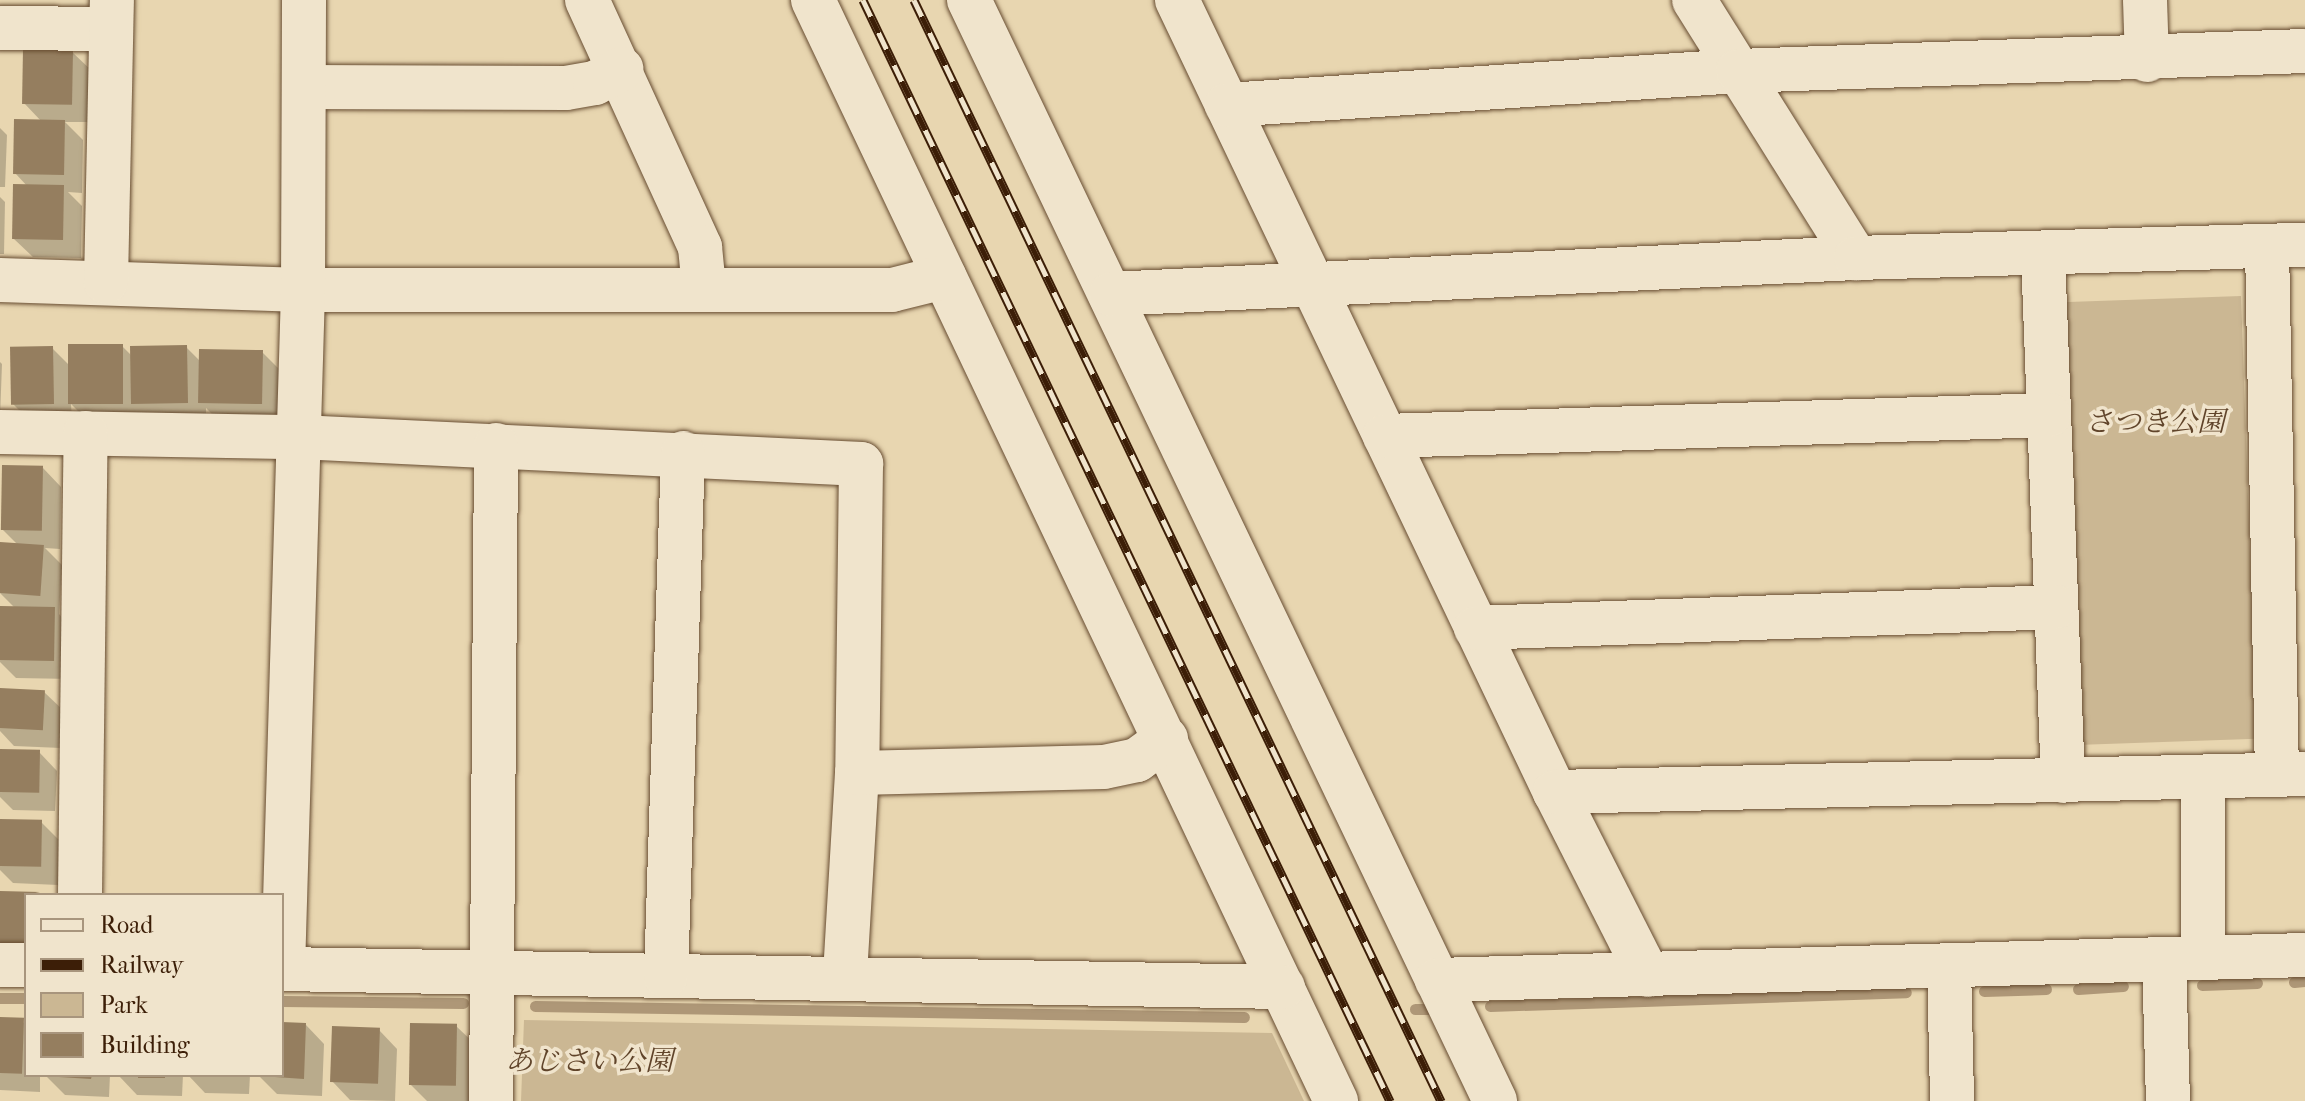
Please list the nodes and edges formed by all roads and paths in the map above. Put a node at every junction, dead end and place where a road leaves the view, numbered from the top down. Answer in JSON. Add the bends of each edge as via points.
{"nodes":[{"id":1,"x":304,"y":0,"type":"edge"},
{"id":2,"x":587,"y":0,"type":"edge"},
{"id":3,"x":813,"y":0,"type":"edge"},
{"id":4,"x":969,"y":0,"type":"edge"},
{"id":5,"x":1177,"y":0,"type":"edge"},
{"id":6,"x":1694,"y":0,"type":"edge"},
{"id":7,"x":2145,"y":0,"type":"edge"},
{"id":8,"x":111,"y":15,"type":"edge"},
{"id":9,"x":0,"y":28,"type":"edge"},
{"id":10,"x":2305,"y":51,"type":"edge"},
{"id":11,"x":2147,"y":60,"type":"junction"},
{"id":12,"x":621,"y":69,"type":"junction"},
{"id":13,"x":1738,"y":71,"type":"junction"},
{"id":14,"x":304,"y":87,"type":"junction"},
{"id":15,"x":1227,"y":105,"type":"junction"},
{"id":16,"x":2286,"y":246,"type":"edge"},
{"id":17,"x":2043,"y":254,"type":"junction"},
{"id":18,"x":1856,"y":258,"type":"junction"},
{"id":19,"x":944,"y":277,"type":"junction"},
{"id":20,"x":0,"y":280,"type":"edge"},
{"id":21,"x":106,"y":282,"type":"junction"},
{"id":22,"x":1313,"y":284,"type":"junction"},
{"id":23,"x":704,"y":288,"type":"junction"},
{"id":24,"x":303,"y":290,"type":"junction"},
{"id":25,"x":1111,"y":294,"type":"junction"},
{"id":26,"x":2049,"y":415,"type":"junction"},
{"id":27,"x":0,"y":432,"type":"edge"},
{"id":28,"x":86,"y":433,"type":"junction"},
{"id":29,"x":1385,"y":436,"type":"junction"},
{"id":30,"x":299,"y":437,"type":"junction"},
{"id":31,"x":496,"y":445,"type":"junction"},
{"id":32,"x":683,"y":453,"type":"junction"},
{"id":33,"x":2056,"y":607,"type":"junction"},
{"id":34,"x":1476,"y":628,"type":"junction"},
{"id":35,"x":1166,"y":739,"type":"junction"},
{"id":36,"x":857,"y":773,"type":"junction"},
{"id":37,"x":2291,"y":774,"type":"edge"},
{"id":38,"x":2203,"y":779,"type":"junction"},
{"id":39,"x":2063,"y":781,"type":"junction"},
{"id":40,"x":1555,"y":792,"type":"junction"},
{"id":41,"x":80,"y":893,"type":"edge"},
{"id":42,"x":284,"y":906,"type":"edge"},
{"id":43,"x":2305,"y":955,"type":"edge"},
{"id":44,"x":2184,"y":958,"type":"junction"},
{"id":45,"x":0,"y":965,"type":"edge"},
{"id":46,"x":24,"y":965,"type":"edge"},
{"id":47,"x":1949,"y":965,"type":"junction"},
{"id":48,"x":284,"y":969,"type":"edge"},
{"id":49,"x":492,"y":973,"type":"junction"},
{"id":50,"x":1648,"y":975,"type":"junction"},
{"id":51,"x":666,"y":976,"type":"junction"},
{"id":52,"x":845,"y":978,"type":"junction"},
{"id":53,"x":1437,"y":980,"type":"junction"},
{"id":54,"x":1283,"y":987,"type":"junction"},
{"id":55,"x":491,"y":1101,"type":"edge"},
{"id":56,"x":1336,"y":1101,"type":"edge"},
{"id":57,"x":1495,"y":1101,"type":"edge"},
{"id":58,"x":1952,"y":1101,"type":"edge"},
{"id":59,"x":2168,"y":1101,"type":"edge"}],
"edges":[{"from":1,"to":14,"type":"street"},
{"from":2,"to":12,"type":"street"},
{"from":3,"to":19,"type":"street"},
{"from":4,"to":25,"type":"street"},
{"from":5,"to":15,"type":"street"},
{"from":6,"to":13,"type":"street"},
{"from":7,"to":11,"type":"street"},
{"from":8,"to":9,"type":"street"},
{"from":8,"to":21,"type":"street"},
{"from":10,"to":11,"type":"street"},
{"from":11,"to":13,"type":"street"},
{"from":12,"to":14,"type":"street","via":[[595,83],[566,88]]},
{"from":12,"to":23,"type":"street","via":[[700,247]]},
{"from":13,"to":15,"type":"street"},
{"from":13,"to":18,"type":"street"},
{"from":14,"to":24,"type":"street"},
{"from":15,"to":22,"type":"street"},
{"from":16,"to":17,"type":"street"},
{"from":16,"to":37,"type":"street"},
{"from":17,"to":18,"type":"street"},
{"from":17,"to":26,"type":"street"},
{"from":18,"to":22,"type":"street"},
{"from":19,"to":23,"type":"street","via":[[892,290]]},
{"from":19,"to":35,"type":"street"},
{"from":20,"to":21,"type":"street"},
{"from":21,"to":24,"type":"street"},
{"from":22,"to":25,"type":"street"},
{"from":22,"to":29,"type":"street"},
{"from":23,"to":24,"type":"street"},
{"from":24,"to":30,"type":"street"},
{"from":25,"to":53,"type":"street"},
{"from":26,"to":29,"type":"street"},
{"from":26,"to":33,"type":"street"},
{"from":27,"to":28,"type":"street"},
{"from":28,"to":30,"type":"street"},
{"from":28,"to":41,"type":"street"},
{"from":29,"to":34,"type":"street"},
{"from":30,"to":31,"type":"street"},
{"from":30,"to":42,"type":"street"},
{"from":31,"to":32,"type":"street"},
{"from":31,"to":49,"type":"street"},
{"from":32,"to":36,"type":"street","via":[[861,464]]},
{"from":32,"to":51,"type":"street"},
{"from":33,"to":34,"type":"street"},
{"from":33,"to":39,"type":"street"},
{"from":34,"to":40,"type":"street"},
{"from":35,"to":36,"type":"street","via":[[1137,760],[1104,767]]},
{"from":35,"to":54,"type":"street"},
{"from":36,"to":52,"type":"street"},
{"from":37,"to":38,"type":"street"},
{"from":38,"to":39,"type":"street"},
{"from":38,"to":44,"type":"street"},
{"from":39,"to":40,"type":"street"},
{"from":40,"to":50,"type":"street"},
{"from":43,"to":44,"type":"street"},
{"from":44,"to":47,"type":"street"},
{"from":44,"to":59,"type":"street"},
{"from":45,"to":46,"type":"street"},
{"from":47,"to":50,"type":"street"},
{"from":47,"to":58,"type":"street"},
{"from":48,"to":49,"type":"street"},
{"from":49,"to":51,"type":"street"},
{"from":49,"to":55,"type":"street"},
{"from":50,"to":53,"type":"street"},
{"from":51,"to":52,"type":"street"},
{"from":52,"to":54,"type":"street"},
{"from":53,"to":57,"type":"street"},
{"from":54,"to":56,"type":"street"}]}
